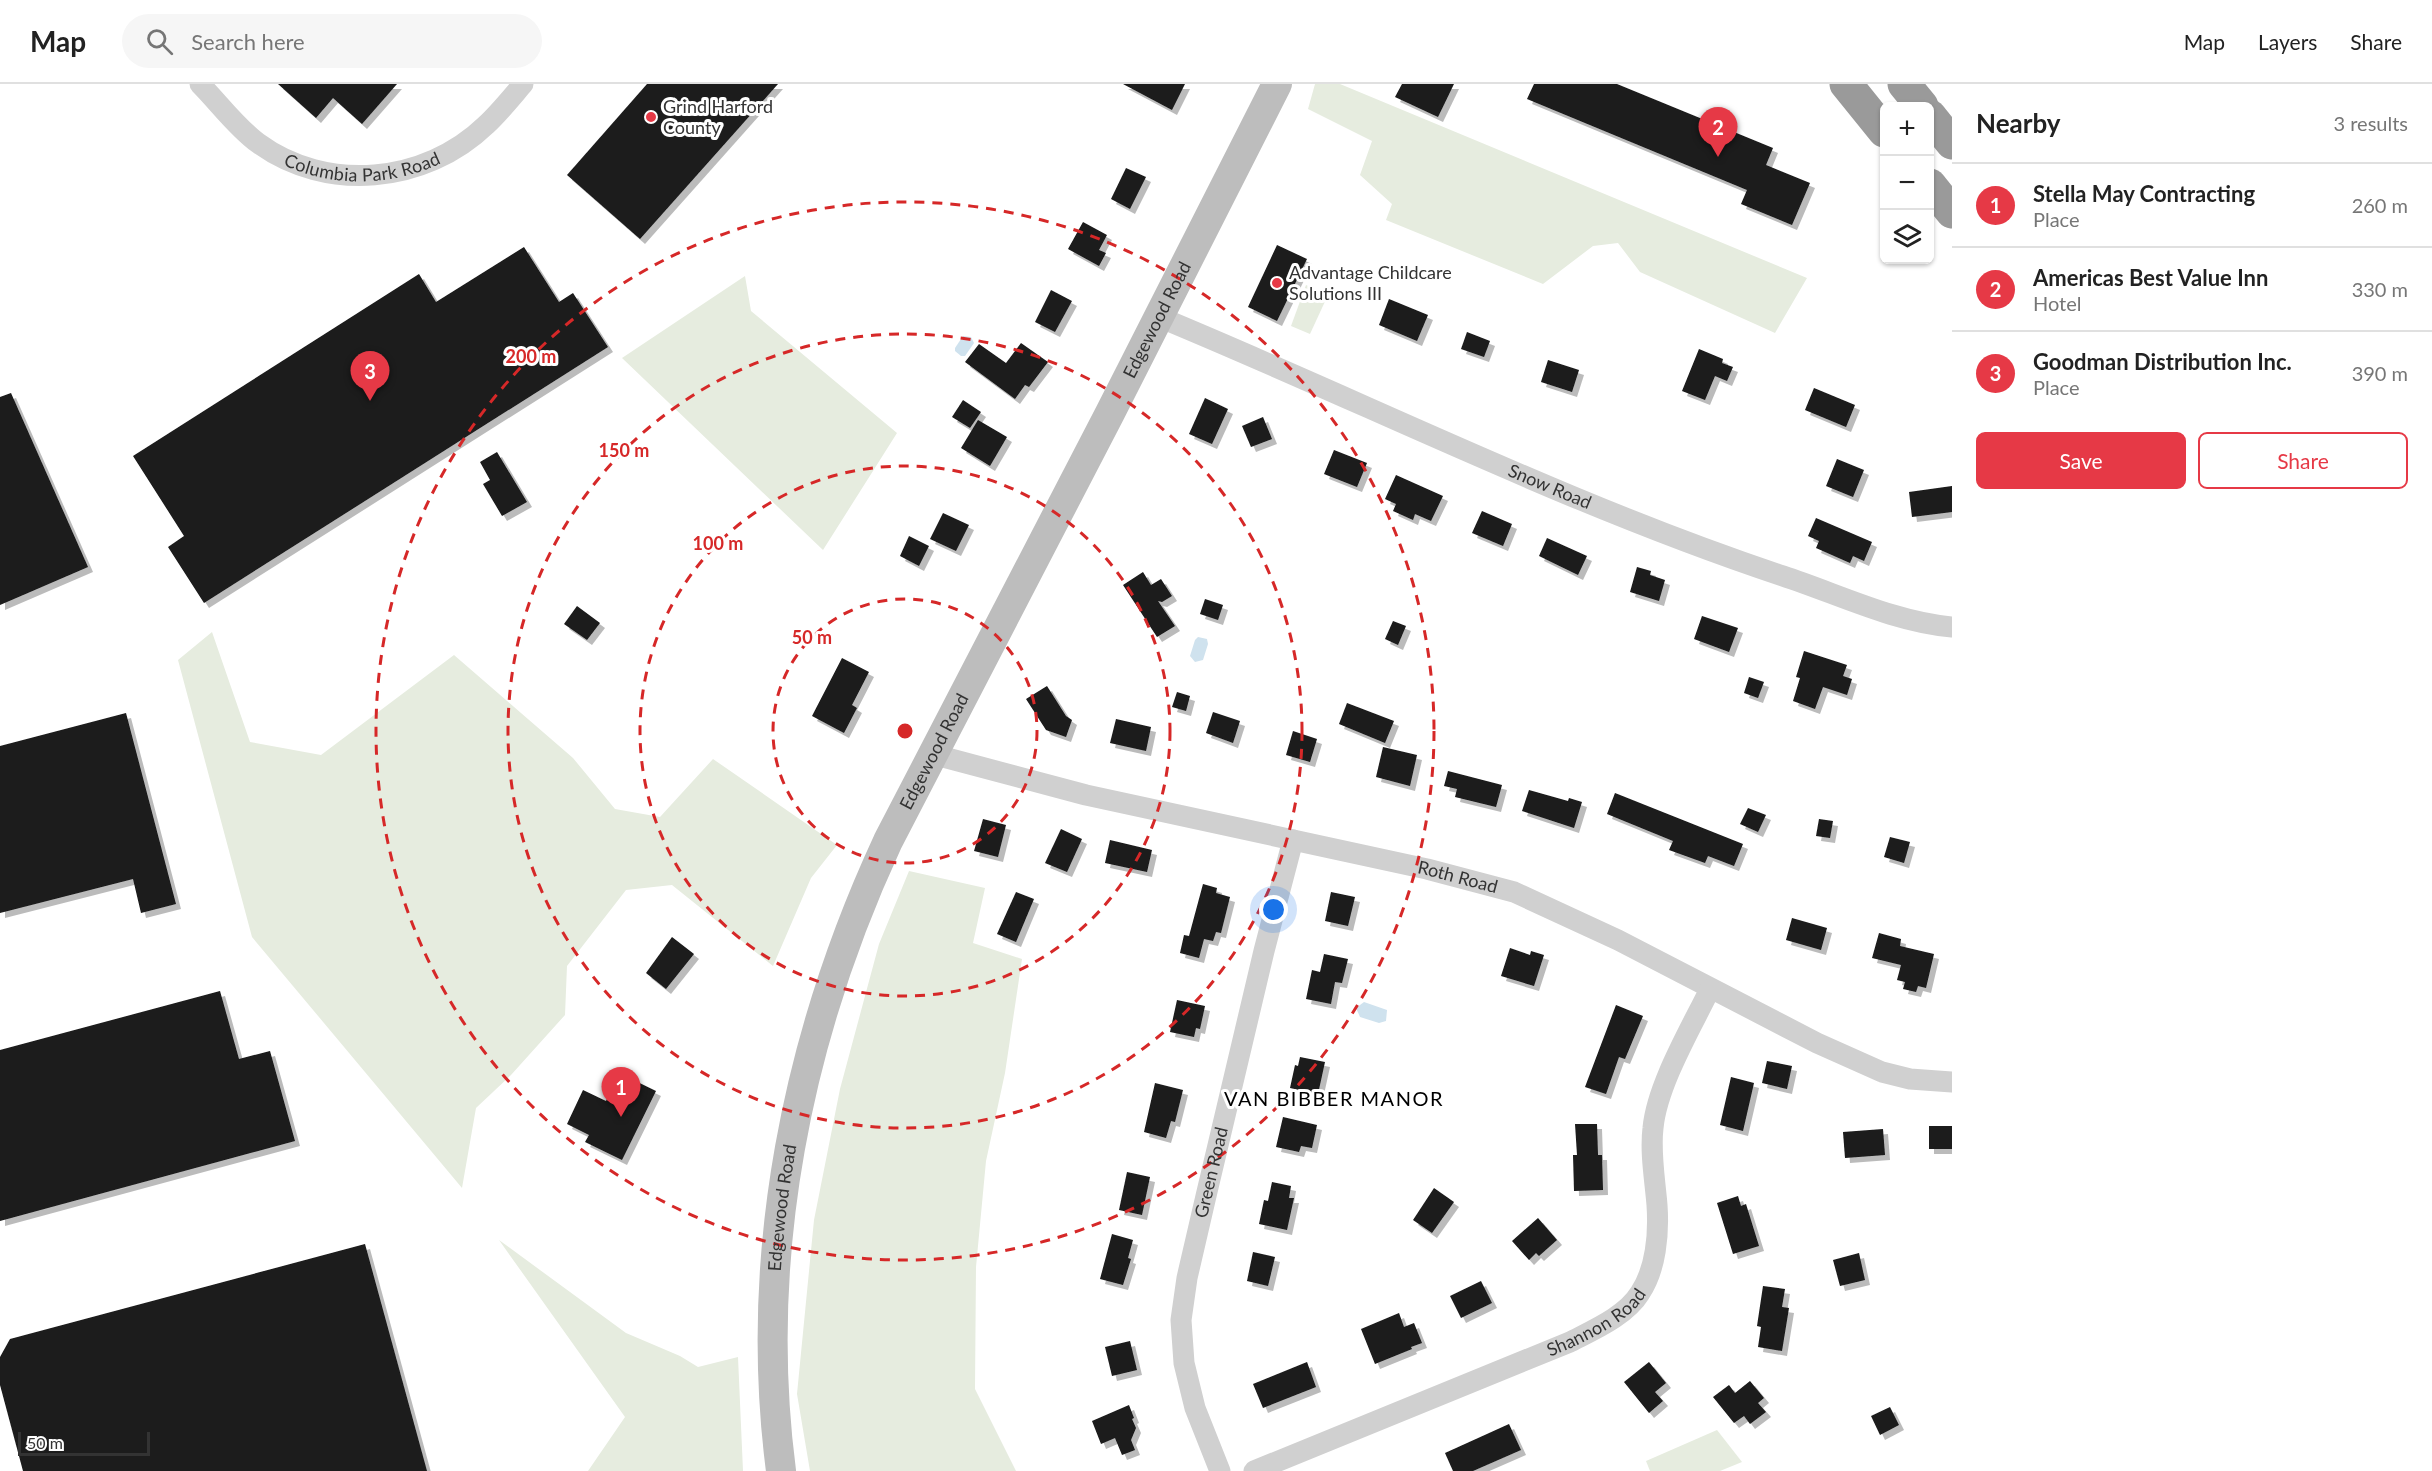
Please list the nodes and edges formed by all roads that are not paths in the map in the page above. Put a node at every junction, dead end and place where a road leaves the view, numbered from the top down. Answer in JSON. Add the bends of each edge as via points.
{"nodes":[{"id":1,"x":200,"y":84,"type":"edge"},
{"id":2,"x":523,"y":84,"type":"edge"},
{"id":3,"x":1277,"y":84,"type":"edge"},
{"id":4,"x":1846,"y":84,"type":"edge"},
{"id":5,"x":1904,"y":84,"type":"edge"},
{"id":6,"x":1919,"y":102,"type":"edge"},
{"id":7,"x":1934,"y":122,"type":"edge"},
{"id":8,"x":1880,"y":126,"type":"edge"},
{"id":9,"x":1952,"y":143,"type":"edge"},
{"id":10,"x":1934,"y":191,"type":"edge"},
{"id":11,"x":1952,"y":212,"type":"edge"},
{"id":12,"x":1159,"y":317,"type":"junction"},
{"id":13,"x":1952,"y":627,"type":"edge"},
{"id":14,"x":932,"y":754,"type":"junction"},
{"id":15,"x":1293,"y":840,"type":"junction"},
{"id":16,"x":1710,"y":989,"type":"junction"},
{"id":17,"x":1952,"y":1082,"type":"edge"},
{"id":18,"x":781,"y":1471,"type":"edge"},
{"id":19,"x":1220,"y":1471,"type":"edge"},
{"id":20,"x":1254,"y":1471,"type":"edge"}],
"edges":[{"from":1,"to":2,"type":"street","name":"Columbia Park Road","via":[[256,142],[279,156],[335,175],[372,177],[425,164],[455,148],[485,126]]},
{"from":3,"to":12,"type":"street","name":"Edgewood Road"},
{"from":4,"to":8,"type":"highway"},
{"from":5,"to":6,"type":"highway"},
{"from":7,"to":9,"type":"highway"},
{"from":10,"to":11,"type":"highway"},
{"from":12,"to":13,"type":"street","name":"Snow Road","via":[[1743,563],[1935,626]]},
{"from":12,"to":14,"type":"street","name":"Edgewood Road"},
{"from":14,"to":15,"type":"street","name":"Roth Road","via":[[1086,795]]},
{"from":14,"to":18,"type":"street","name":"Edgewood Road","via":[[876,867],[838,958],[797,1111],[773,1274],[773,1382]]},
{"from":15,"to":16,"type":"street","name":"Roth Road","via":[[1514,892],[1618,940]]},
{"from":15,"to":19,"type":"street","name":"Green Road","via":[[1206,1196],[1181,1320],[1184,1363],[1195,1408]]},
{"from":16,"to":17,"type":"street","name":"Roth Road","via":[[1882,1072]]},
{"from":16,"to":20,"type":"street","name":"Shannon Road","via":[[1668,1080],[1653,1126],[1657,1246],[1640,1294],[1614,1316],[1570,1342]]}]}
